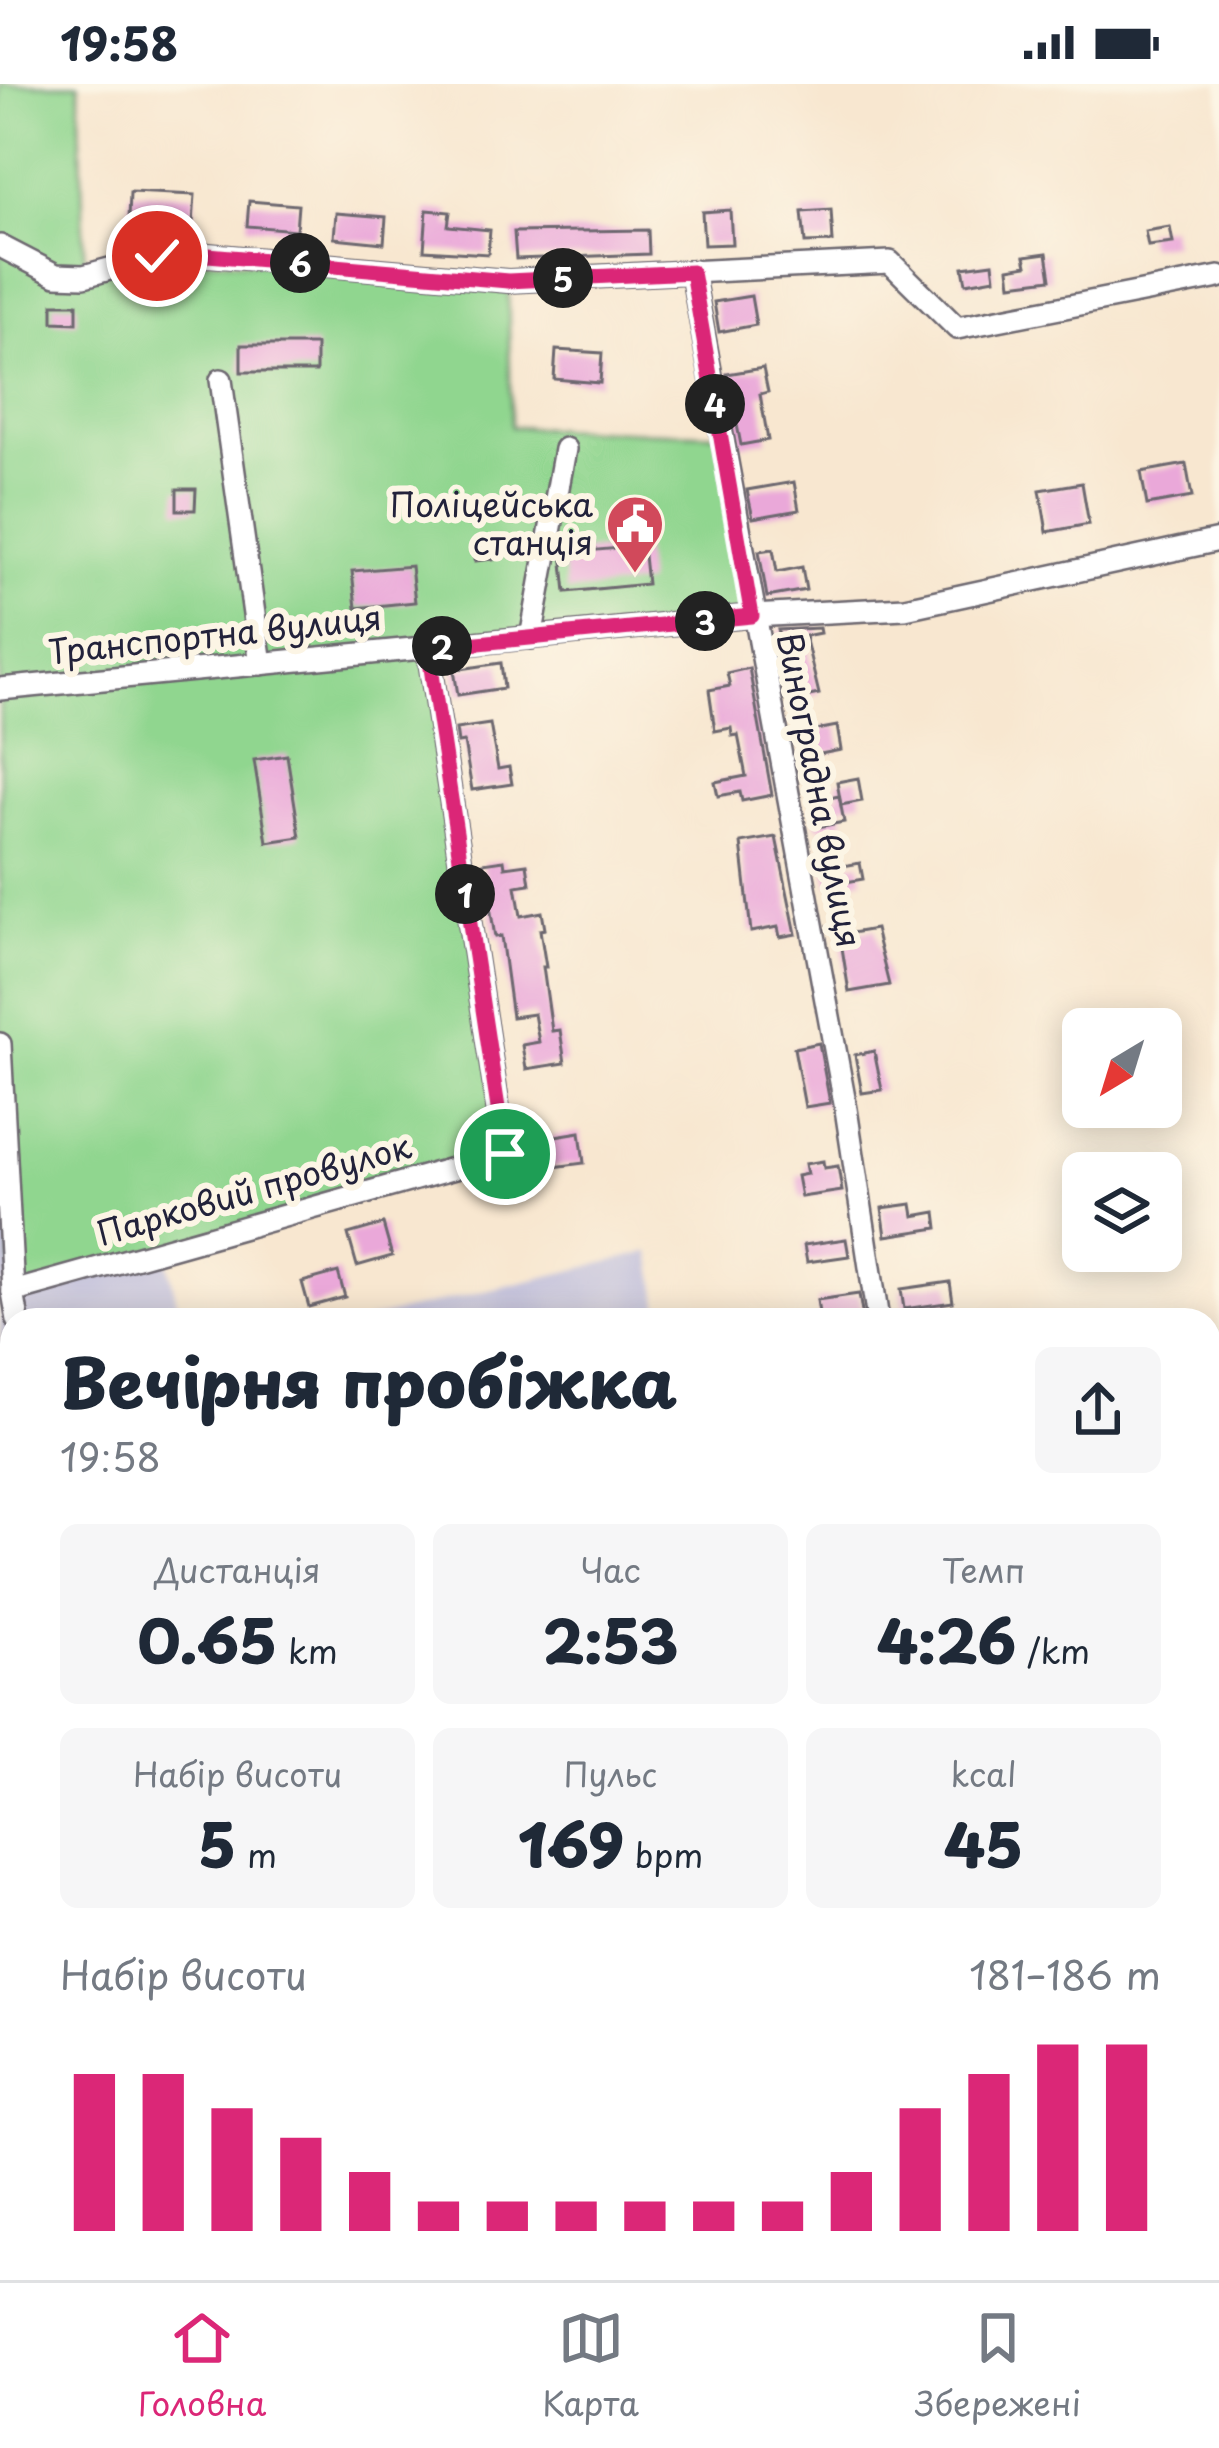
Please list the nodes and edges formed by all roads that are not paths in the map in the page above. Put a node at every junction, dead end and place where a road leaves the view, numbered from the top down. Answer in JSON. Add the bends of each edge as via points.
{"nodes":[{"id":1,"x":0,"y":246,"type":"edge"},
{"id":2,"x":692,"y":272,"type":"junction"},
{"id":3,"x":1219,"y":278,"type":"edge"},
{"id":4,"x":221,"y":380,"type":"dead end"},
{"id":5,"x":565,"y":449,"type":"dead end"},
{"id":6,"x":1219,"y":540,"type":"edge"},
{"id":7,"x":752,"y":616,"type":"junction"},
{"id":8,"x":531,"y":638,"type":"junction"},
{"id":9,"x":428,"y":648,"type":"junction"},
{"id":10,"x":261,"y":664,"type":"junction"},
{"id":11,"x":0,"y":688,"type":"edge"},
{"id":12,"x":0,"y":1044,"type":"edge"},
{"id":13,"x":4,"y":1205,"type":"edge"},
{"id":14,"x":13,"y":1292,"type":"junction"},
{"id":15,"x":16,"y":1308,"type":"edge"},
{"id":16,"x":876,"y":1308,"type":"edge"}],
"edges":[{"from":1,"to":2,"type":"street","via":[[56,275],[208,255],[508,281]]},
{"from":2,"to":3,"type":"street","via":[[890,262],[957,328]]},
{"from":2,"to":7,"type":"street","name":"Виноградна вулиця"},
{"from":4,"to":10,"type":"street"},
{"from":5,"to":8,"type":"street"},
{"from":6,"to":7,"type":"street","name":"Транспортна вулиця","via":[[905,608]]},
{"from":7,"to":8,"type":"street","name":"Транспортна вулиця"},
{"from":7,"to":16,"type":"street","name":"Виноградна вулиця"},
{"from":8,"to":9,"type":"street","name":"Транспортна вулиця"},
{"from":9,"to":10,"type":"street","name":"Транспортна вулиця"},
{"from":9,"to":14,"type":"street","name":"Парковий провулок","via":[[505,1154]]},
{"from":10,"to":11,"type":"street","name":"Транспортна вулиця"},
{"from":12,"to":13,"type":"street"},
{"from":13,"to":14,"type":"street"},
{"from":14,"to":15,"type":"street"}]}
